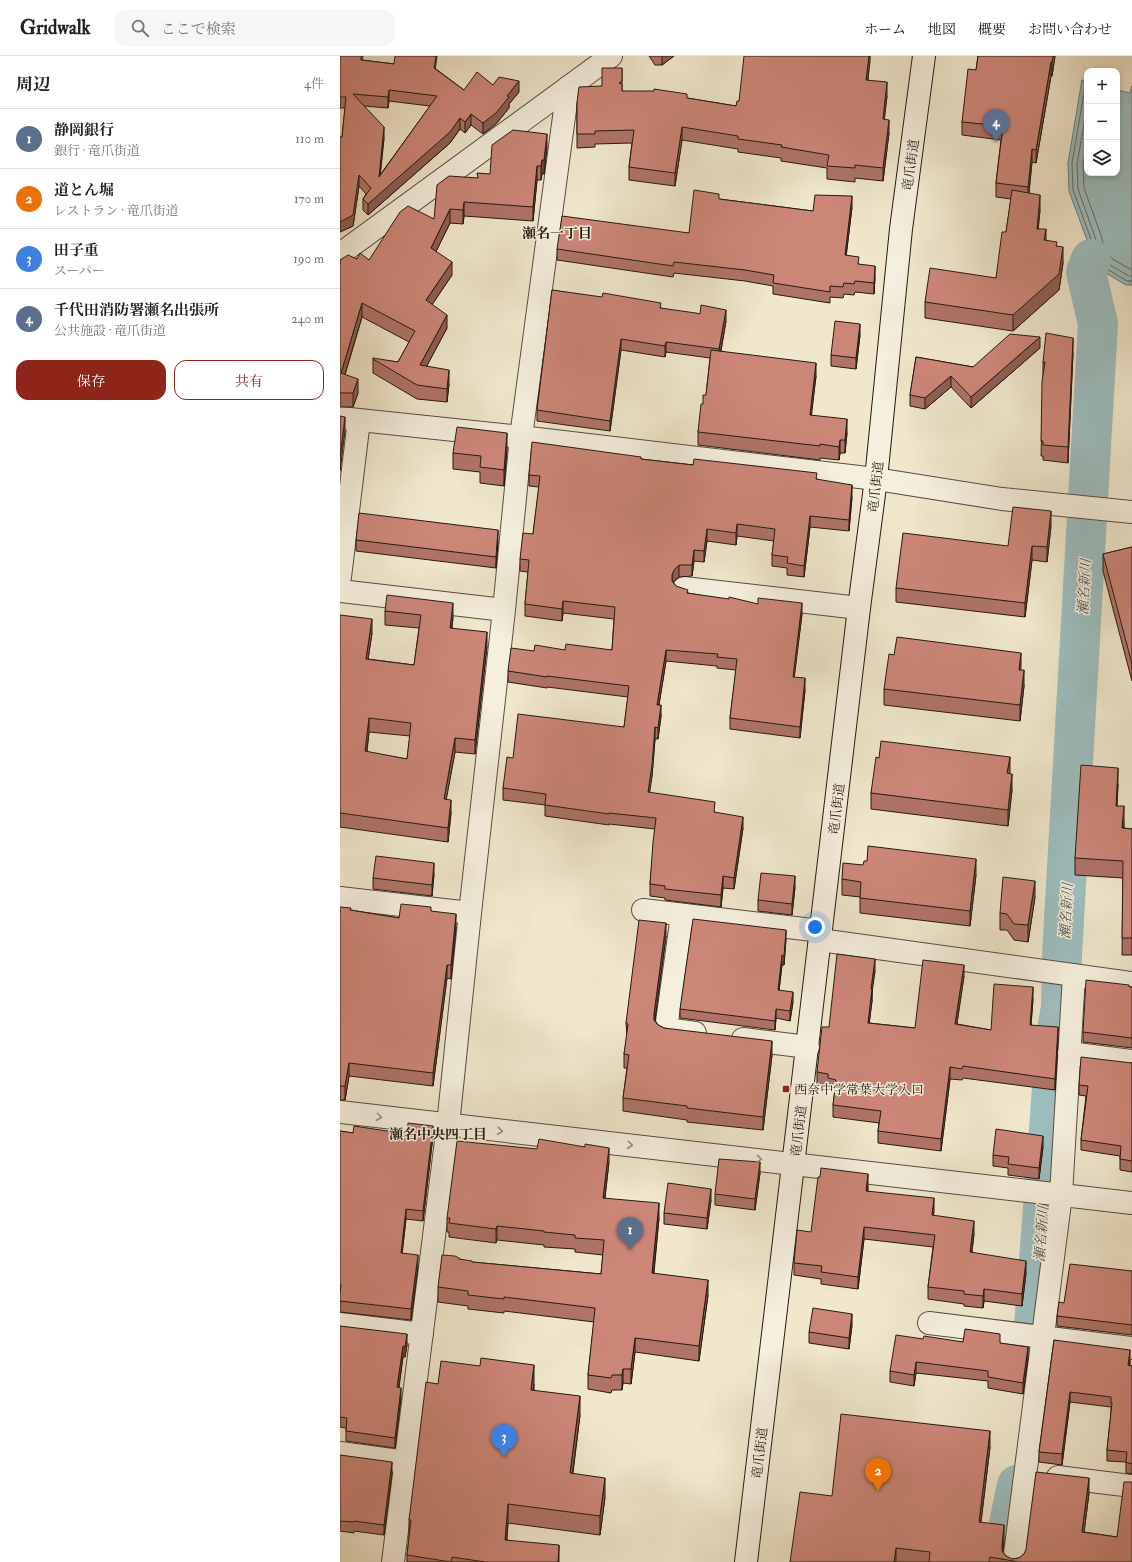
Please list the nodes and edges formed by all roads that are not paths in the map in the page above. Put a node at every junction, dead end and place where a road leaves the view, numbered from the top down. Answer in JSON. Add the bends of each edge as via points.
{"nodes":[{"id":1,"x":611,"y":56,"type":"edge"},
{"id":2,"x":924,"y":56,"type":"edge"},
{"id":3,"x":568,"y":87,"type":"junction"},
{"id":4,"x":340,"y":254,"type":"edge"},
{"id":5,"x":350,"y":419,"type":"edge"},
{"id":6,"x":521,"y":437,"type":"junction"},
{"id":7,"x":876,"y":479,"type":"junction"},
{"id":8,"x":1132,"y":512,"type":"edge"},
{"id":9,"x":340,"y":577,"type":"edge"},
{"id":10,"x":684,"y":588,"type":"edge"},
{"id":11,"x":340,"y":590,"type":"edge"},
{"id":12,"x":859,"y":608,"type":"junction"},
{"id":13,"x":504,"y":610,"type":"junction"},
{"id":14,"x":340,"y":898,"type":"edge"},
{"id":15,"x":643,"y":910,"type":"dead end"},
{"id":16,"x":470,"y":913,"type":"junction"},
{"id":17,"x":682,"y":915,"type":"junction"},
{"id":18,"x":821,"y":936,"type":"junction"},
{"id":19,"x":1074,"y":975,"type":"junction"},
{"id":20,"x":1132,"y":983,"type":"edge"},
{"id":21,"x":808,"y":1047,"type":"junction"},
{"id":22,"x":1069,"y":1053,"type":"junction"},
{"id":23,"x":1132,"y":1061,"type":"edge"},
{"id":24,"x":340,"y":1112,"type":"edge"},
{"id":25,"x":448,"y":1125,"type":"junction"},
{"id":26,"x":794,"y":1163,"type":"junction"},
{"id":27,"x":1061,"y":1195,"type":"junction"},
{"id":28,"x":1132,"y":1203,"type":"edge"},
{"id":29,"x":929,"y":1323,"type":"dead end"},
{"id":30,"x":340,"y":1324,"type":"edge"},
{"id":31,"x":422,"y":1334,"type":"junction"},
{"id":32,"x":1043,"y":1338,"type":"junction"},
{"id":33,"x":1132,"y":1348,"type":"edge"},
{"id":34,"x":340,"y":1453,"type":"edge"},
{"id":35,"x":406,"y":1462,"type":"junction"},
{"id":36,"x":1026,"y":1472,"type":"junction"},
{"id":37,"x":1132,"y":1486,"type":"edge"},
{"id":38,"x":393,"y":1562,"type":"edge"},
{"id":39,"x":746,"y":1562,"type":"edge"},
{"id":40,"x":1014,"y":1562,"type":"edge"}],
"edges":[{"from":1,"to":3,"type":"street"},
{"from":2,"to":7,"type":"street","name":"竜爪街道","via":[[901,228]]},
{"from":3,"to":4,"type":"street"},
{"from":3,"to":6,"type":"street"},
{"from":5,"to":6,"type":"street"},
{"from":5,"to":9,"type":"street"},
{"from":6,"to":7,"type":"street"},
{"from":6,"to":13,"type":"street"},
{"from":7,"to":8,"type":"street","via":[[1002,499]]},
{"from":7,"to":12,"type":"street","name":"竜爪街道"},
{"from":10,"to":12,"type":"street"},
{"from":11,"to":13,"type":"street"},
{"from":12,"to":18,"type":"street","name":"竜爪街道"},
{"from":13,"to":16,"type":"street"},
{"from":14,"to":16,"type":"street"},
{"from":15,"to":17,"type":"street"},
{"from":16,"to":25,"type":"street"},
{"from":17,"to":18,"type":"street"},
{"from":17,"to":21,"type":"street","via":[[666,1029]]},
{"from":18,"to":19,"type":"street"},
{"from":18,"to":21,"type":"street","name":"竜爪街道"},
{"from":19,"to":20,"type":"street"},
{"from":19,"to":22,"type":"street"},
{"from":21,"to":26,"type":"street","name":"竜爪街道"},
{"from":22,"to":23,"type":"street"},
{"from":22,"to":27,"type":"street"},
{"from":24,"to":25,"type":"street","one_way":true},
{"from":25,"to":26,"type":"street","one_way":true},
{"from":25,"to":31,"type":"street"},
{"from":26,"to":27,"type":"street"},
{"from":26,"to":39,"type":"street","name":"竜爪街道"},
{"from":27,"to":28,"type":"street"},
{"from":27,"to":32,"type":"street"},
{"from":29,"to":32,"type":"street"},
{"from":30,"to":31,"type":"street"},
{"from":31,"to":35,"type":"street"},
{"from":32,"to":33,"type":"street"},
{"from":32,"to":36,"type":"street"},
{"from":34,"to":35,"type":"street"},
{"from":35,"to":38,"type":"street"},
{"from":36,"to":37,"type":"street"},
{"from":36,"to":40,"type":"street"}]}
